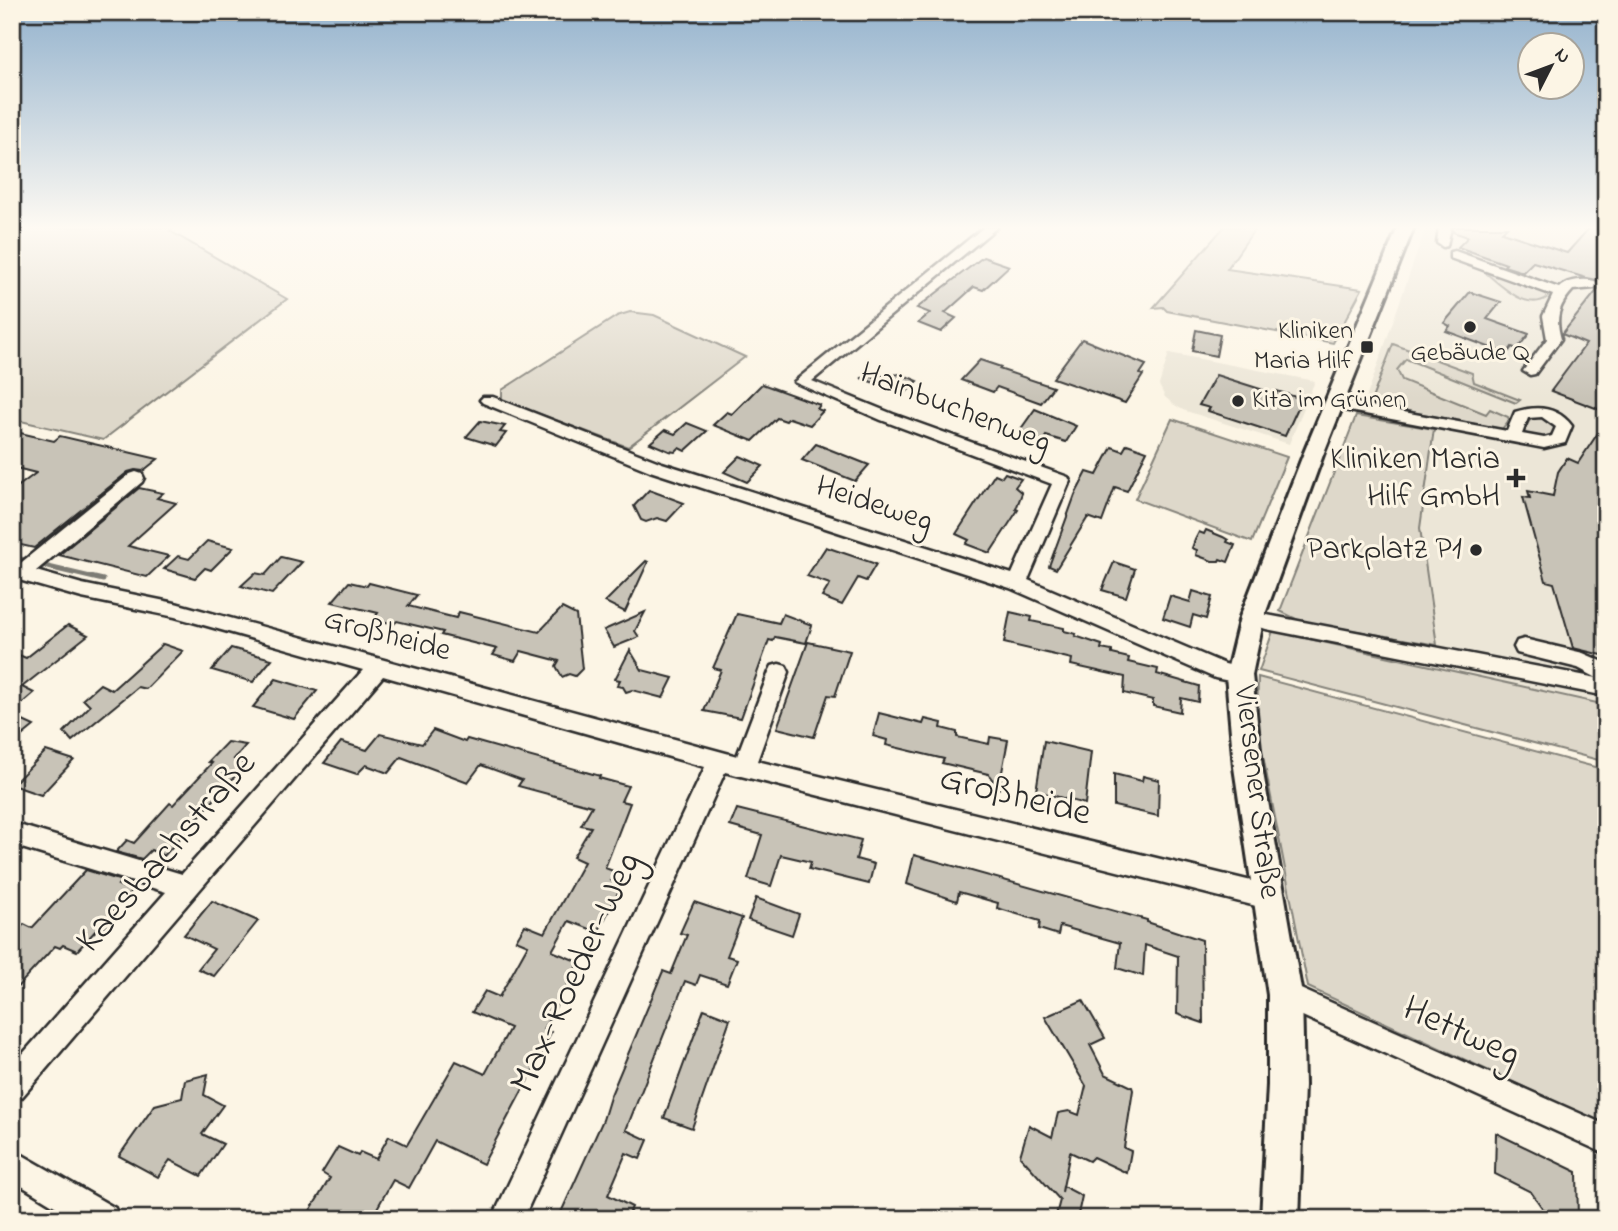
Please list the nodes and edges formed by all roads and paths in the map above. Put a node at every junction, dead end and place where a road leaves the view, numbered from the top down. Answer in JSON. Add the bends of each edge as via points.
{"nodes":[{"id":1,"x":920,"y":284,"type":"edge"},
{"id":2,"x":1382,"y":284,"type":"edge"},
{"id":3,"x":1537,"y":284,"type":"edge"},
{"id":4,"x":1594,"y":285,"type":"dead end"},
{"id":5,"x":1562,"y":293,"type":"junction"},
{"id":6,"x":1530,"y":371,"type":"dead end"},
{"id":7,"x":488,"y":400,"type":"dead end"},
{"id":8,"x":1333,"y":404,"type":"junction"},
{"id":9,"x":1513,"y":437,"type":"dead end"},
{"id":10,"x":135,"y":478,"type":"dead end"},
{"id":11,"x":16,"y":572,"type":"edge"},
{"id":12,"x":1017,"y":583,"type":"junction"},
{"id":13,"x":1252,"y":617,"type":"junction"},
{"id":14,"x":1524,"y":647,"type":"dead end"},
{"id":15,"x":378,"y":667,"type":"junction"},
{"id":16,"x":779,"y":672,"type":"dead end"},
{"id":17,"x":1606,"y":674,"type":"edge"},
{"id":18,"x":1238,"y":675,"type":"junction"},
{"id":19,"x":1606,"y":688,"type":"edge"},
{"id":20,"x":732,"y":764,"type":"junction"},
{"id":21,"x":12,"y":834,"type":"edge"},
{"id":22,"x":186,"y":887,"type":"junction"},
{"id":23,"x":1268,"y":897,"type":"junction"},
{"id":24,"x":1285,"y":995,"type":"junction"},
{"id":25,"x":12,"y":1087,"type":"edge"},
{"id":26,"x":1606,"y":1140,"type":"edge"},
{"id":27,"x":12,"y":1163,"type":"edge"},
{"id":28,"x":104,"y":1219,"type":"edge"},
{"id":29,"x":507,"y":1219,"type":"edge"},
{"id":30,"x":1280,"y":1219,"type":"edge"}],
"edges":[{"from":1,"to":12,"type":"street","name":"Hainbuchenweg","via":[[802,382],[1062,481]]},
{"from":2,"to":8,"type":"main road","name":"Viersener Straße"},
{"from":3,"to":5,"type":"street"},
{"from":4,"to":5,"type":"street","via":[[1569,286]]},
{"from":5,"to":6,"type":"street","via":[[1551,305],[1549,326],[1554,339]]},
{"from":7,"to":12,"type":"street","name":"Heideweg","via":[[656,467]]},
{"from":8,"to":9,"type":"street"},
{"from":8,"to":13,"type":"main road","name":"Viersener Straße"},
{"from":10,"to":11,"type":"street"},
{"from":11,"to":15,"type":"street","name":"Großheide","via":[[175,610]]},
{"from":12,"to":18,"type":"street","name":"Heideweg"},
{"from":13,"to":18,"type":"main road","name":"Viersener Straße"},
{"from":13,"to":19,"type":"street"},
{"from":14,"to":17,"type":"street","via":[[1583,661]]},
{"from":15,"to":20,"type":"street","name":"Großheide"},
{"from":15,"to":22,"type":"street","name":"Kaesbachstraße"},
{"from":16,"to":20,"type":"street"},
{"from":18,"to":23,"type":"main road","name":"Viersener Straße"},
{"from":20,"to":23,"type":"street","name":"Großheide"},
{"from":20,"to":29,"type":"street","name":"Max-Roeder-Weg"},
{"from":21,"to":22,"type":"street"},
{"from":22,"to":25,"type":"street","name":"Kaesbachstraße"},
{"from":23,"to":24,"type":"main road","name":"Viersener Straße"},
{"from":24,"to":26,"type":"street","name":"Hettweg"},
{"from":24,"to":30,"type":"main road","name":"Viersener Straße"},
{"from":27,"to":28,"type":"street"}]}
